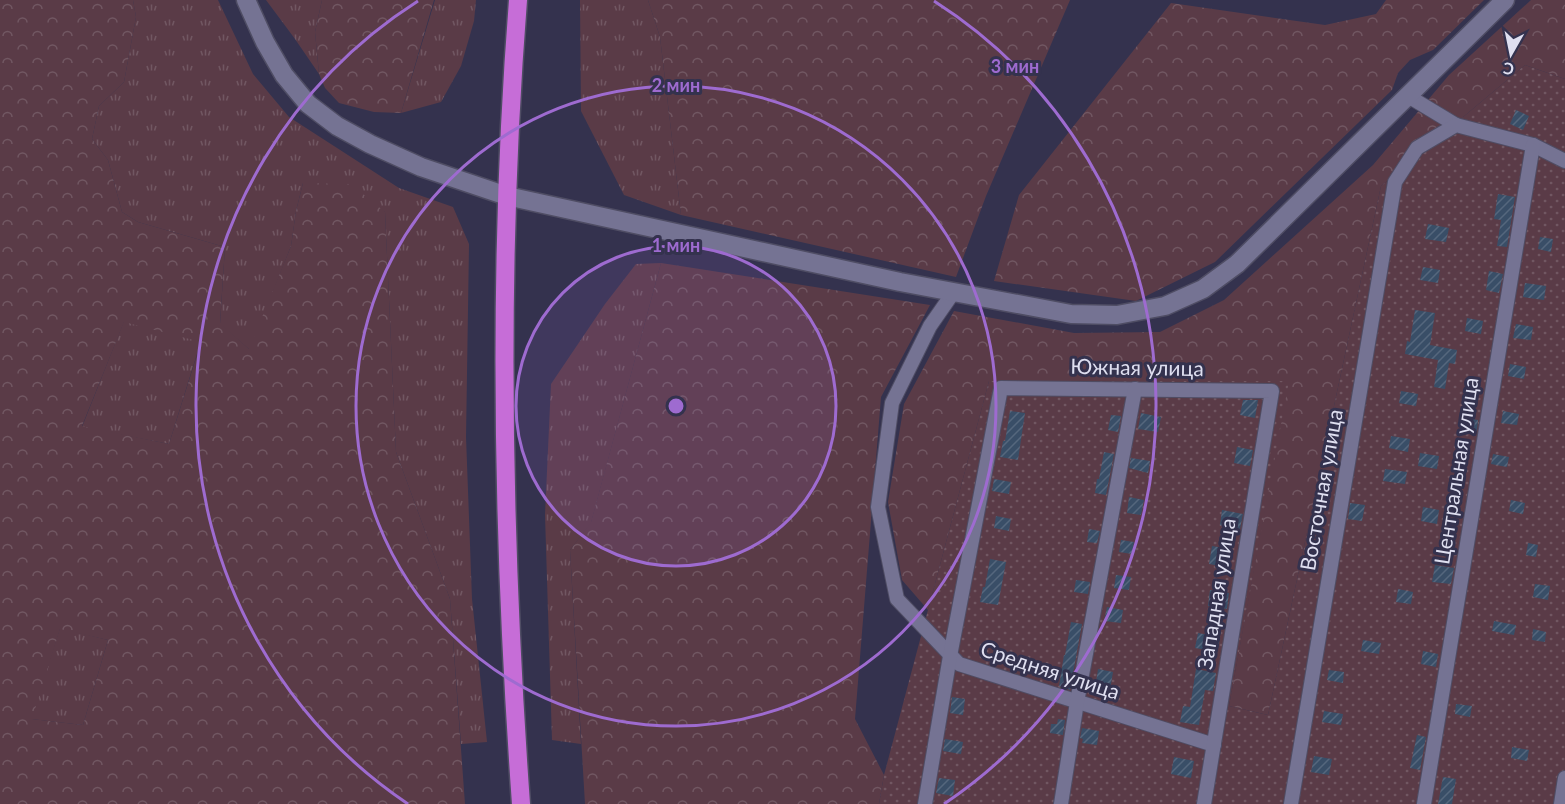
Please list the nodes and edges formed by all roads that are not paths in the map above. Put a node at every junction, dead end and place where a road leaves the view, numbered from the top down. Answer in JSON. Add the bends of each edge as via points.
{"nodes":[{"id":1,"x":246,"y":0,"type":"edge"},
{"id":2,"x":518,"y":0,"type":"edge"},
{"id":3,"x":1505,"y":0,"type":"edge"},
{"id":4,"x":1408,"y":96,"type":"junction"},
{"id":5,"x":1456,"y":125,"type":"junction"},
{"id":6,"x":1533,"y":145,"type":"junction"},
{"id":7,"x":1565,"y":160,"type":"edge"},
{"id":8,"x":507,"y":196,"type":"junction"},
{"id":9,"x":953,"y":293,"type":"junction"},
{"id":10,"x":1135,"y":388,"type":"junction"},
{"id":11,"x":1272,"y":391,"type":"joint"},
{"id":12,"x":950,"y":656,"type":"junction"},
{"id":13,"x":1077,"y":702,"type":"junction"},
{"id":14,"x":1214,"y":745,"type":"junction"},
{"id":15,"x":1565,"y":777,"type":"edge"},
{"id":16,"x":521,"y":804,"type":"edge"},
{"id":17,"x":925,"y":804,"type":"edge"},
{"id":18,"x":1060,"y":804,"type":"edge"},
{"id":19,"x":1204,"y":804,"type":"edge"},
{"id":20,"x":1291,"y":804,"type":"edge"},
{"id":21,"x":1424,"y":804,"type":"edge"},
{"id":22,"x":1560,"y":804,"type":"edge"}],
"edges":[{"from":1,"to":8,"type":"main road","via":[[284,75],[308,104],[370,144],[421,167]]},
{"from":2,"to":8,"type":"highway"},
{"from":3,"to":4,"type":"main road"},
{"from":4,"to":5,"type":"street"},
{"from":4,"to":9,"type":"main road","via":[[1237,264],[1203,289],[1165,306],[1117,315],[1071,314]]},
{"from":5,"to":6,"type":"street"},
{"from":5,"to":20,"type":"street","name":"Восточная улица","via":[[1417,148],[1395,182]]},
{"from":6,"to":7,"type":"street"},
{"from":6,"to":21,"type":"street","name":"Центральная улица"},
{"from":8,"to":9,"type":"main road"},
{"from":8,"to":16,"type":"highway","via":[[507,554]]},
{"from":9,"to":12,"type":"street","name":"Средняя улица","via":[[930,326],[892,403],[878,507],[897,599]]},
{"from":10,"to":11,"type":"street","name":"Южная улица"},
{"from":10,"to":12,"type":"street","name":"Южная улица","via":[[1001,388]]},
{"from":10,"to":13,"type":"street"},
{"from":11,"to":14,"type":"street","name":"Западная улица"},
{"from":12,"to":13,"type":"street","name":"Средняя улица","via":[[959,664]]},
{"from":12,"to":17,"type":"street"},
{"from":13,"to":14,"type":"street","name":"Средняя улица"},
{"from":13,"to":18,"type":"street"},
{"from":14,"to":19,"type":"street","name":"Западная улица"},
{"from":15,"to":22,"type":"street"}]}
